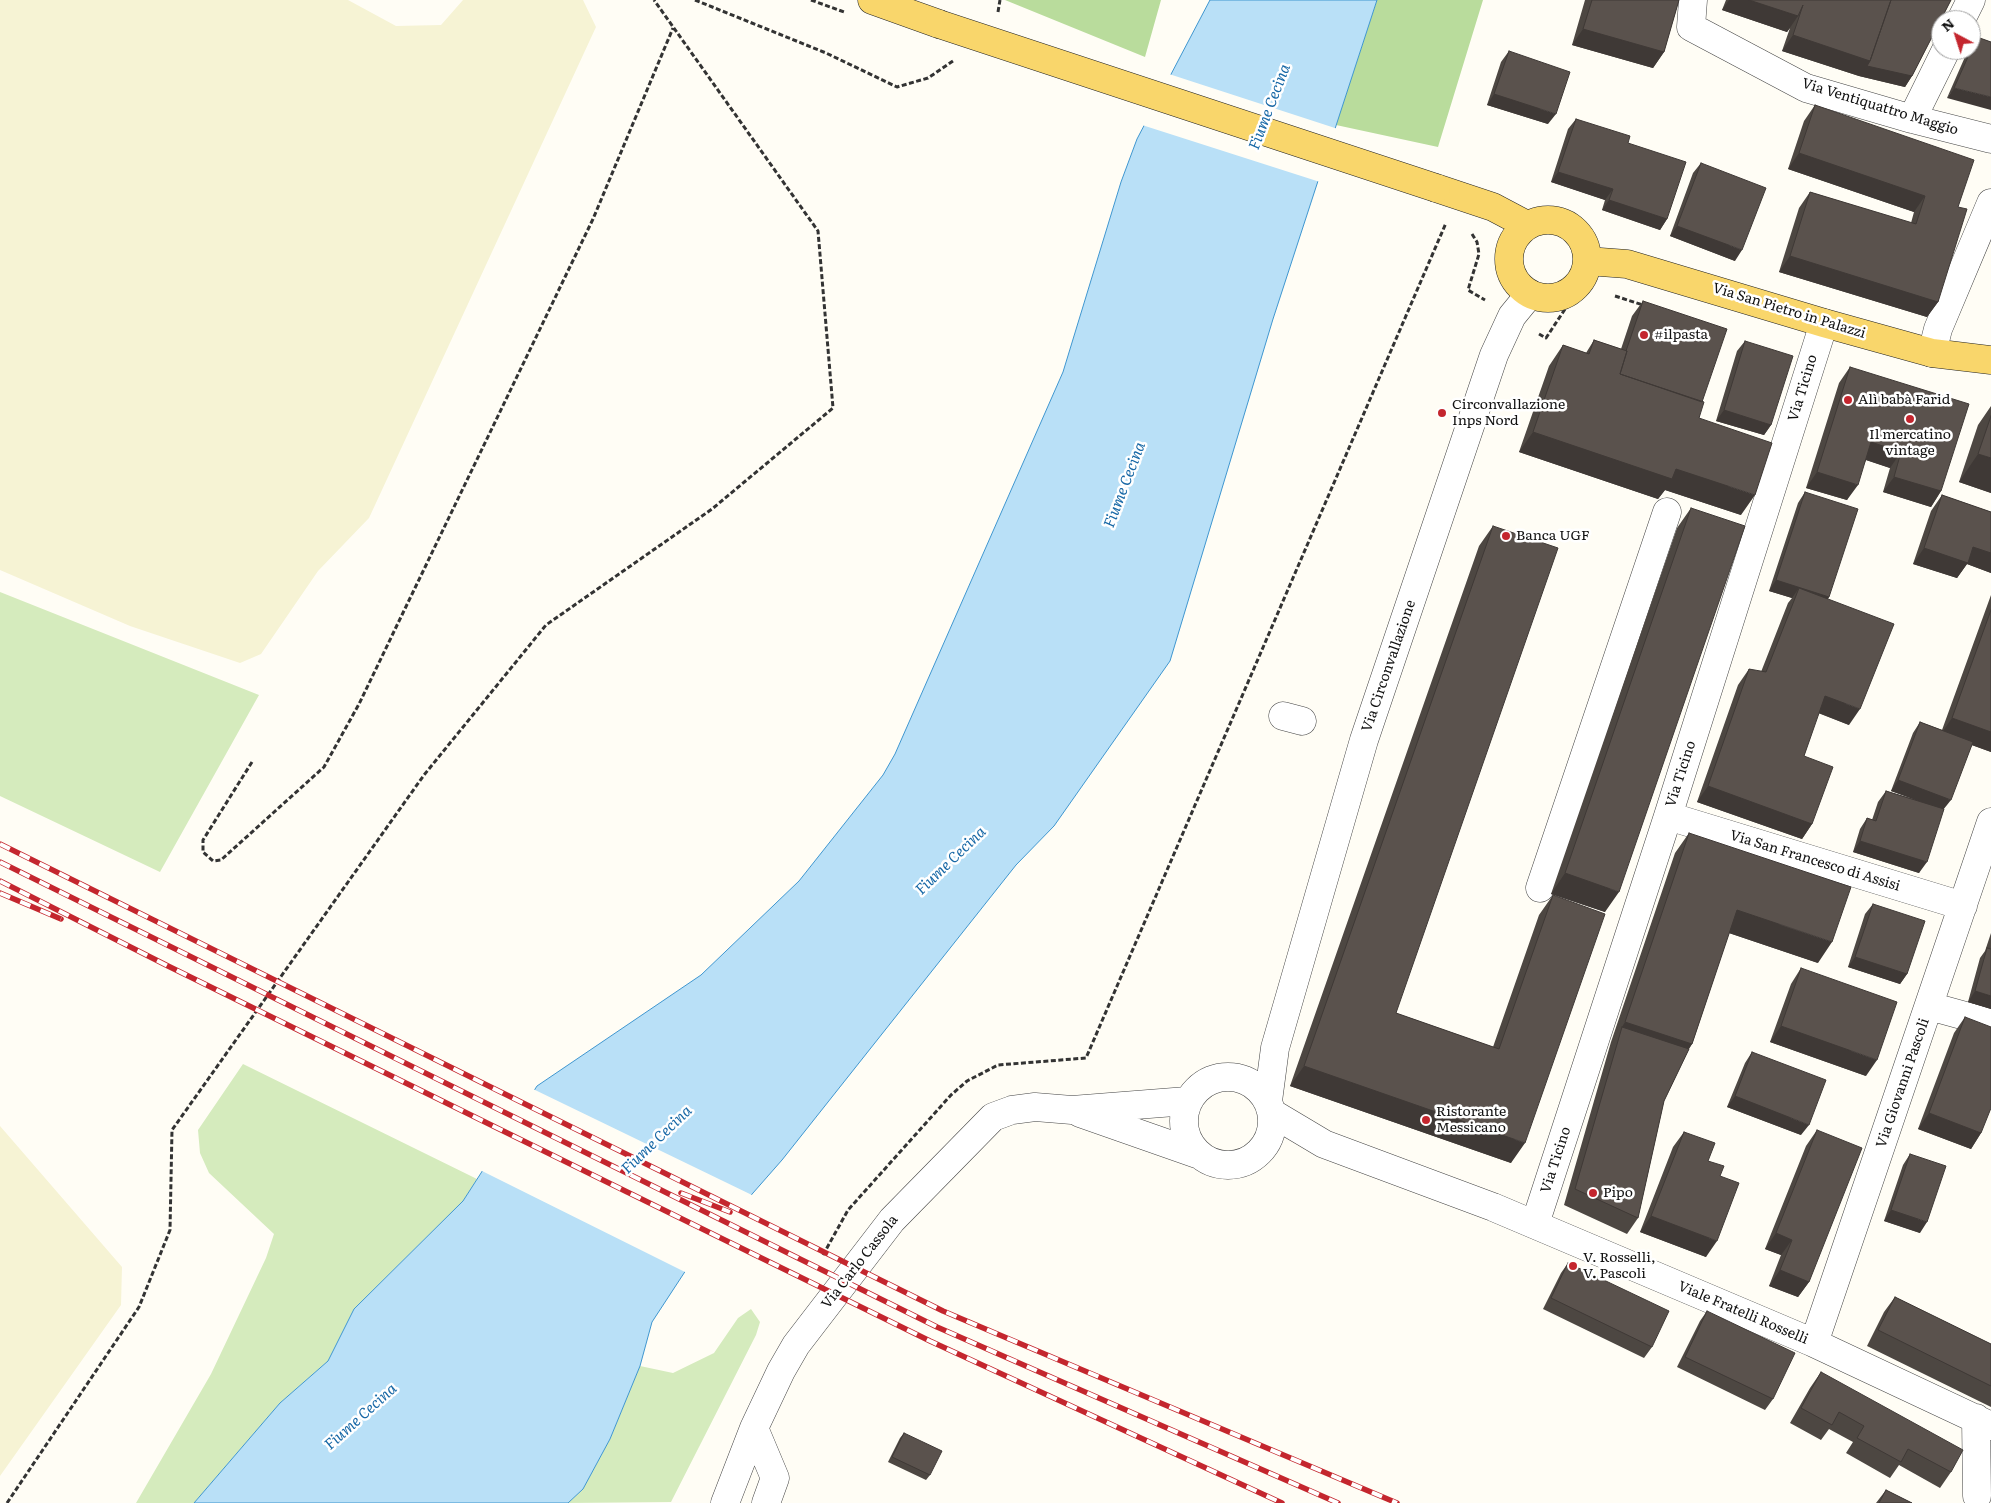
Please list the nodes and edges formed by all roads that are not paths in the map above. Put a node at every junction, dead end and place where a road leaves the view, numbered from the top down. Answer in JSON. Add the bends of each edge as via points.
{"nodes":[{"id":1,"x":872,"y":0,"type":"edge"},
{"id":2,"x":1693,"y":0,"type":"edge"},
{"id":3,"x":1941,"y":60,"type":"edge"},
{"id":4,"x":1912,"y":119,"type":"junction"},
{"id":5,"x":1991,"y":139,"type":"edge"},
{"id":6,"x":1991,"y":203,"type":"edge"},
{"id":7,"x":1527,"y":225,"type":"junction"},
{"id":8,"x":1587,"y":261,"type":"junction"},
{"id":9,"x":1530,"y":294,"type":"junction"},
{"id":10,"x":1824,"y":323,"type":"junction"},
{"id":11,"x":1932,"y":353,"type":"junction"},
{"id":12,"x":1991,"y":360,"type":"edge"},
{"id":13,"x":1667,"y":512,"type":"dead end"},
{"id":14,"x":1668,"y":816,"type":"junction"},
{"id":15,"x":1991,"y":822,"type":"edge"},
{"id":16,"x":1540,"y":888,"type":"dead end"},
{"id":17,"x":1963,"y":906,"type":"junction"},
{"id":18,"x":1929,"y":1006,"type":"junction"},
{"id":19,"x":1991,"y":1023,"type":"edge"},
{"id":20,"x":1275,"y":1048,"type":"junction"},
{"id":21,"x":1236,"y":1077,"type":"junction"},
{"id":22,"x":1187,"y":1101,"type":"junction"},
{"id":23,"x":1270,"y":1107,"type":"junction"},
{"id":24,"x":1072,"y":1110,"type":"junction"},
{"id":25,"x":1324,"y":1144,"type":"junction"},
{"id":26,"x":1263,"y":1148,"type":"junction"},
{"id":27,"x":1197,"y":1154,"type":"junction"},
{"id":28,"x":1535,"y":1224,"type":"junction"},
{"id":29,"x":1814,"y":1343,"type":"junction"},
{"id":30,"x":1983,"y":1422,"type":"edge"},
{"id":31,"x":754,"y":1428,"type":"junction"},
{"id":32,"x":1977,"y":1496,"type":"dead end"},
{"id":33,"x":725,"y":1503,"type":"edge"},
{"id":34,"x":766,"y":1503,"type":"edge"}],
"edges":[{"from":1,"to":7,"type":"main road","bridge":true,"via":[[1436,188],[1493,208]]},
{"from":2,"to":4,"type":"street","name":"Via Ventiquattro Maggio","via":[[1691,28],[1806,88]]},
{"from":3,"to":4,"type":"street"},
{"from":4,"to":5,"type":"street","name":"Via Ventiquattro Maggio"},
{"from":6,"to":11,"type":"street","via":[[1938,328]]},
{"from":7,"to":8,"type":"main road","via":[[1551,219],[1573,228],[1586,249]]},
{"from":7,"to":9,"type":"main road","via":[[1518,232],[1508,254],[1513,278]]},
{"from":8,"to":9,"type":"main road","via":[[1581,279],[1567,293],[1555,298]]},
{"from":8,"to":10,"type":"main road","name":"Via San Pietro in Palazzi","via":[[1627,264]]},
{"from":9,"to":20,"type":"street","name":"Via Circonvallazione","via":[[1512,316],[1494,355],[1364,740]]},
{"from":10,"to":11,"type":"main road","name":"Via San Pietro in Palazzi"},
{"from":10,"to":14,"type":"street","name":"Via Ticino"},
{"from":11,"to":12,"type":"main road","name":"Via San Pietro in Palazzi"},
{"from":13,"to":16,"type":"street"},
{"from":14,"to":17,"type":"street","name":"Via San Francesco di Assisi"},
{"from":14,"to":28,"type":"street","name":"Via Ticino"},
{"from":15,"to":17,"type":"street","name":"Via Giovanni Pascoli"},
{"from":17,"to":18,"type":"street","name":"Via Giovanni Pascoli"},
{"from":18,"to":19,"type":"street"},
{"from":18,"to":29,"type":"street","name":"Via Giovanni Pascoli"},
{"from":20,"to":21,"type":"street"},
{"from":20,"to":23,"type":"street","name":"Via Circonvallazione"},
{"from":21,"to":22,"type":"street","via":[[1222,1076],[1208,1081]]},
{"from":21,"to":23,"type":"street","via":[[1249,1081],[1260,1090]]},
{"from":22,"to":24,"type":"street","name":"Via Carlo Cassola"},
{"from":22,"to":27,"type":"street","via":[[1183,1114],[1184,1129]]},
{"from":23,"to":25,"type":"street","name":"Viale Fratelli Rosselli"},
{"from":23,"to":26,"type":"street","via":[[1272,1125]]},
{"from":24,"to":27,"type":"street","name":"Via Carlo Cassola"},
{"from":24,"to":31,"type":"street","name":"Via Carlo Cassola","via":[[1035,1107],[992,1117],[892,1220],[796,1345]]},
{"from":25,"to":26,"type":"street","name":"Viale Fratelli Rosselli"},
{"from":25,"to":28,"type":"street","name":"Viale Fratelli Rosselli"},
{"from":26,"to":27,"type":"street","via":[[1238,1164],[1210,1162]]},
{"from":28,"to":29,"type":"street","name":"Viale Fratelli Rosselli"},
{"from":29,"to":30,"type":"street","name":"Viale Fratelli Rosselli"},
{"from":30,"to":32,"type":"street"},
{"from":31,"to":33,"type":"street","name":"Via Carlo Cassola"},
{"from":31,"to":34,"type":"street","via":[[775,1478]]}]}
